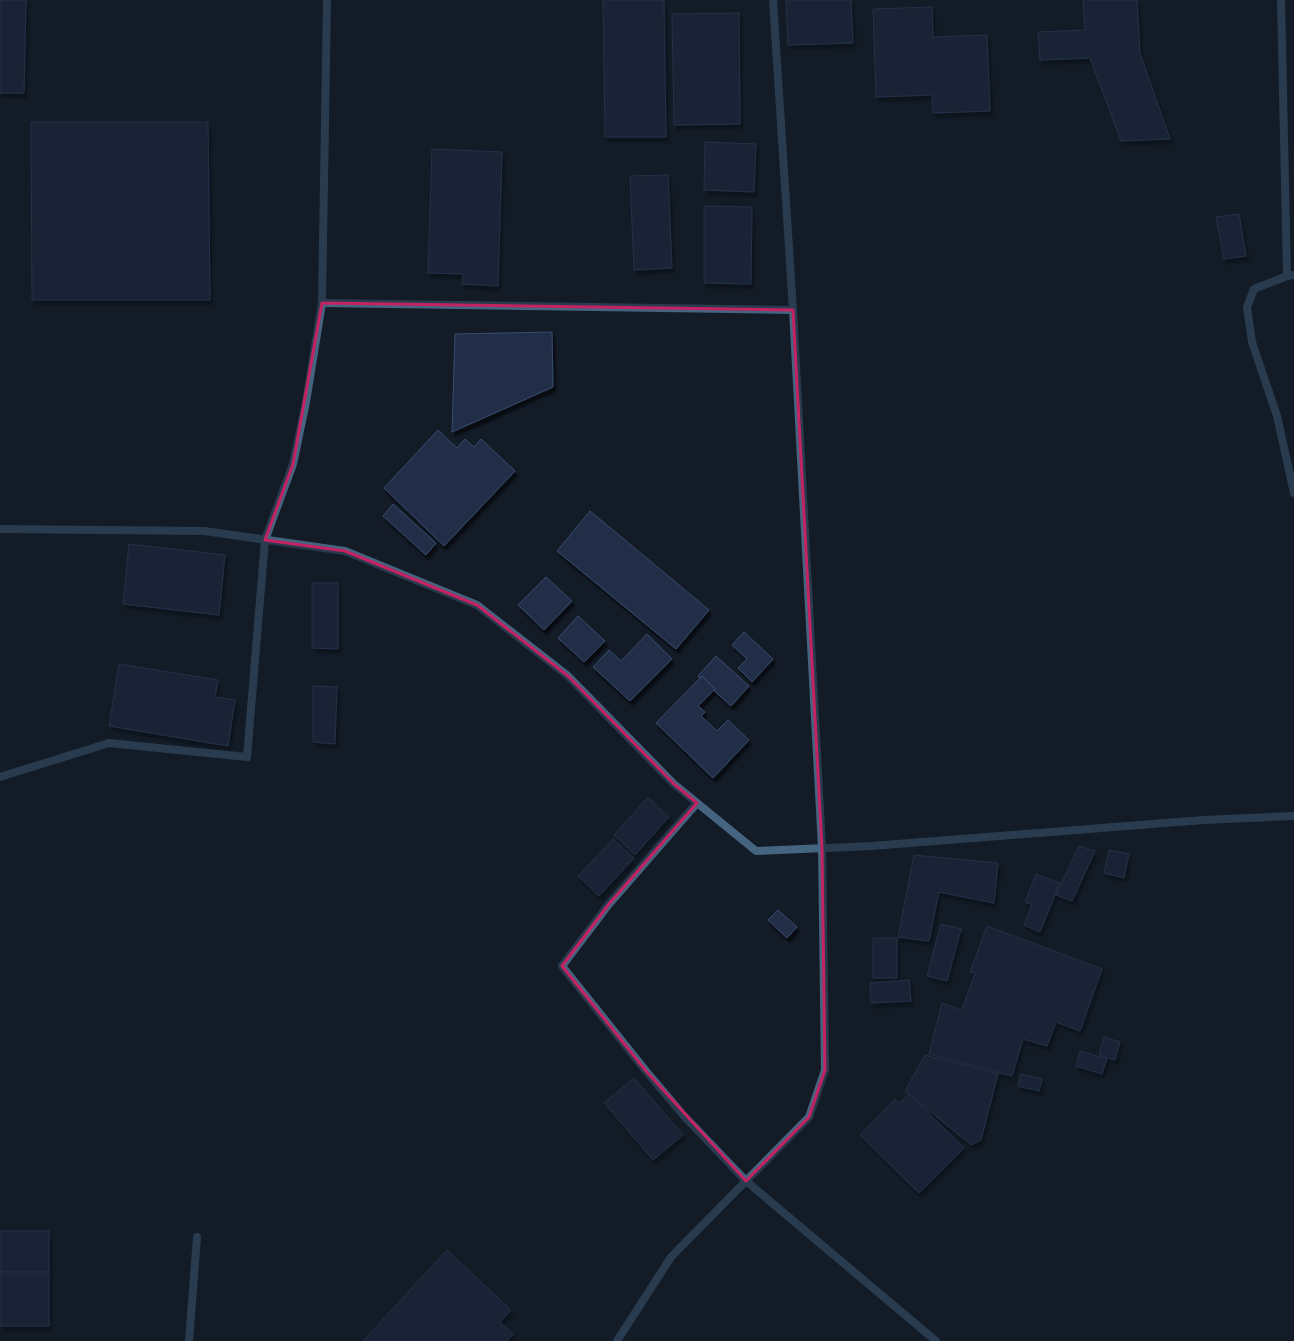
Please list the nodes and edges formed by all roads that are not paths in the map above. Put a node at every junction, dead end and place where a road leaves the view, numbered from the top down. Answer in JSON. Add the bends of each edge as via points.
{"nodes":[{"id":1,"x":327,"y":0,"type":"edge"},
{"id":2,"x":773,"y":0,"type":"edge"},
{"id":3,"x":1281,"y":0,"type":"edge"},
{"id":4,"x":1290,"y":275,"type":"edge"},
{"id":5,"x":322,"y":302,"type":"junction"},
{"id":6,"x":793,"y":310,"type":"junction"},
{"id":7,"x":1294,"y":493,"type":"edge"},
{"id":8,"x":0,"y":528,"type":"edge"},
{"id":9,"x":265,"y":540,"type":"junction"},
{"id":10,"x":0,"y":777,"type":"edge"},
{"id":11,"x":697,"y":803,"type":"junction"},
{"id":12,"x":1294,"y":816,"type":"edge"},
{"id":13,"x":822,"y":848,"type":"junction"},
{"id":14,"x":746,"y":1181,"type":"junction"},
{"id":15,"x":197,"y":1237,"type":"dead end"},
{"id":16,"x":189,"y":1341,"type":"edge"},
{"id":17,"x":617,"y":1341,"type":"edge"},
{"id":18,"x":936,"y":1341,"type":"edge"}],
"edges":[{"from":1,"to":5,"type":"street"},
{"from":2,"to":6,"type":"street"},
{"from":3,"to":4,"type":"street"},
{"from":4,"to":7,"type":"street","via":[[1254,289],[1247,307],[1252,342],[1277,416]]},
{"from":5,"to":6,"type":"street"},
{"from":5,"to":9,"type":"street","via":[[293,464]]},
{"from":6,"to":13,"type":"street"},
{"from":8,"to":9,"type":"street","via":[[204,531]]},
{"from":9,"to":10,"type":"street","via":[[247,757],[109,743]]},
{"from":9,"to":11,"type":"street","via":[[345,551],[477,605],[568,676],[674,784]]},
{"from":11,"to":13,"type":"street","via":[[756,851]]},
{"from":11,"to":14,"type":"street","via":[[608,904],[562,966],[684,1116]]},
{"from":12,"to":13,"type":"street","via":[[1203,820]]},
{"from":13,"to":14,"type":"street","via":[[825,1070],[809,1117]]},
{"from":14,"to":17,"type":"street","via":[[671,1257]]},
{"from":14,"to":18,"type":"street"},
{"from":15,"to":16,"type":"street"}]}
